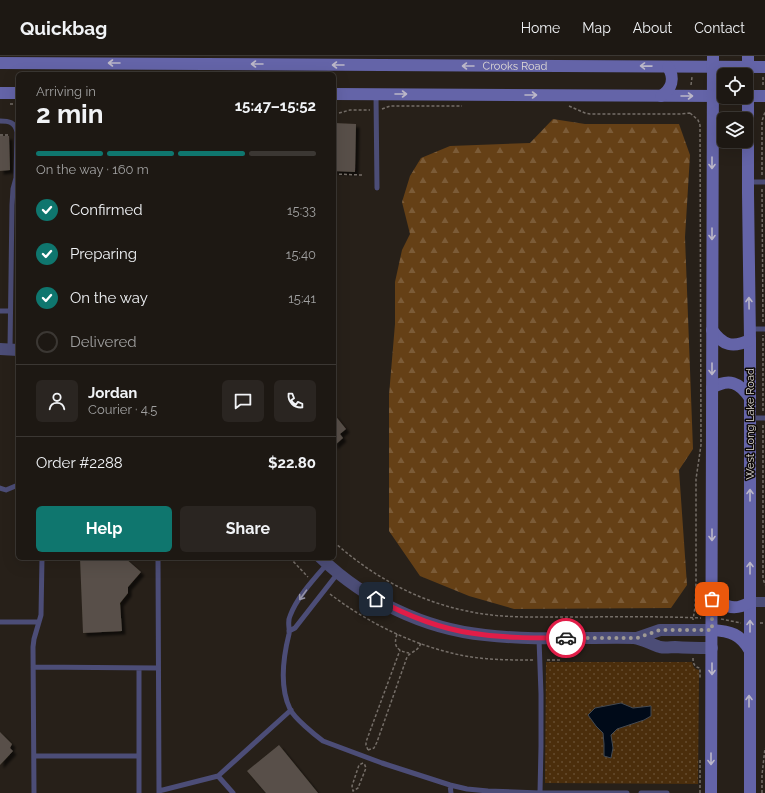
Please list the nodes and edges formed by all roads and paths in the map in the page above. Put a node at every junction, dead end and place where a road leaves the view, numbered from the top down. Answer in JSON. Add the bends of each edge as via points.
{"nodes":[{"id":1,"x":24,"y":60,"type":"edge"},
{"id":2,"x":138,"y":60,"type":"edge"},
{"id":3,"x":713,"y":61,"type":"edge"},
{"id":4,"x":748,"y":62,"type":"edge"},
{"id":5,"x":0,"y":63,"type":"edge"},
{"id":6,"x":47,"y":64,"type":"edge"},
{"id":7,"x":296,"y":64,"type":"junction"},
{"id":8,"x":668,"y":67,"type":"junction"},
{"id":9,"x":229,"y":69,"type":"edge"},
{"id":10,"x":764,"y":71,"type":"edge"},
{"id":11,"x":289,"y":72,"type":"edge"},
{"id":12,"x":692,"y":74,"type":"dead end"},
{"id":13,"x":691,"y":89,"type":"dead end"},
{"id":14,"x":717,"y":89,"type":"edge"},
{"id":15,"x":0,"y":93,"type":"edge"},
{"id":16,"x":16,"y":93,"type":"edge"},
{"id":17,"x":764,"y":93,"type":"edge"},
{"id":18,"x":336,"y":94,"type":"edge"},
{"id":19,"x":376,"y":94,"type":"junction"},
{"id":20,"x":753,"y":95,"type":"edge"},
{"id":21,"x":661,"y":96,"type":"junction"},
{"id":22,"x":717,"y":96,"type":"edge"},
{"id":23,"x":717,"y":104,"type":"edge"},
{"id":24,"x":747,"y":104,"type":"edge"},
{"id":25,"x":462,"y":106,"type":"dead end"},
{"id":26,"x":565,"y":106,"type":"dead end"},
{"id":27,"x":692,"y":108,"type":"dead end"},
{"id":28,"x":381,"y":109,"type":"dead end"},
{"id":29,"x":368,"y":110,"type":"dead end"},
{"id":30,"x":764,"y":111,"type":"edge"},
{"id":31,"x":690,"y":112,"type":"junction"},
{"id":32,"x":336,"y":113,"type":"edge"},
{"id":33,"x":703,"y":119,"type":"dead end"},
{"id":34,"x":698,"y":120,"type":"junction"},
{"id":35,"x":0,"y":121,"type":"edge"},
{"id":36,"x":16,"y":128,"type":"edge"},
{"id":37,"x":717,"y":140,"type":"edge"},
{"id":38,"x":712,"y":143,"type":"junction"},
{"id":39,"x":748,"y":150,"type":"joint"},
{"id":40,"x":336,"y":174,"type":"edge"},
{"id":41,"x":362,"y":175,"type":"dead end"},
{"id":42,"x":16,"y":178,"type":"edge"},
{"id":43,"x":764,"y":179,"type":"edge"},
{"id":44,"x":748,"y":182,"type":"junction"},
{"id":45,"x":377,"y":188,"type":"dead end"},
{"id":46,"x":762,"y":188,"type":"dead end"},
{"id":47,"x":10,"y":310,"type":"junction"},
{"id":48,"x":0,"y":311,"type":"edge"},
{"id":49,"x":764,"y":329,"type":"edge"},
{"id":50,"x":712,"y":330,"type":"junction"},
{"id":51,"x":750,"y":334,"type":"junction"},
{"id":52,"x":9,"y":350,"type":"edge"},
{"id":53,"x":712,"y":388,"type":"junction"},
{"id":54,"x":750,"y":398,"type":"junction"},
{"id":55,"x":750,"y":418,"type":"junction"},
{"id":56,"x":764,"y":419,"type":"edge"},
{"id":57,"x":16,"y":486,"type":"edge"},
{"id":58,"x":0,"y":488,"type":"edge"},
{"id":59,"x":336,"y":544,"type":"edge"},
{"id":60,"x":42,"y":560,"type":"edge"},
{"id":61,"x":158,"y":560,"type":"edge"},
{"id":62,"x":292,"y":560,"type":"edge"},
{"id":63,"x":324,"y":561,"type":"edge"},
{"id":64,"x":338,"y":573,"type":"junction"},
{"id":65,"x":309,"y":577,"type":"dead end"},
{"id":66,"x":765,"y":585,"type":"edge"},
{"id":67,"x":711,"y":590,"type":"junction"},
{"id":68,"x":328,"y":593,"type":"dead end"},
{"id":69,"x":750,"y":602,"type":"junction"},
{"id":70,"x":765,"y":602,"type":"edge"},
{"id":71,"x":693,"y":617,"type":"junction"},
{"id":72,"x":698,"y":618,"type":"dead end"},
{"id":73,"x":719,"y":618,"type":"dead end"},
{"id":74,"x":0,"y":622,"type":"edge"},
{"id":75,"x":39,"y":622,"type":"junction"},
{"id":76,"x":693,"y":623,"type":"dead end"},
{"id":77,"x":762,"y":623,"type":"dead end"},
{"id":78,"x":765,"y":623,"type":"edge"},
{"id":79,"x":742,"y":624,"type":"dead end"},
{"id":80,"x":712,"y":630,"type":"junction"},
{"id":81,"x":289,"y":631,"type":"junction"},
{"id":82,"x":397,"y":634,"type":"junction"},
{"id":83,"x":539,"y":638,"type":"junction"},
{"id":84,"x":637,"y":638,"type":"junction"},
{"id":85,"x":421,"y":643,"type":"junction"},
{"id":86,"x":712,"y":648,"type":"junction"},
{"id":87,"x":400,"y":650,"type":"junction"},
{"id":88,"x":750,"y":651,"type":"junction"},
{"id":89,"x":410,"y":653,"type":"junction"},
{"id":90,"x":693,"y":653,"type":"dead end"},
{"id":91,"x":533,"y":660,"type":"dead end"},
{"id":92,"x":546,"y":660,"type":"dead end"},
{"id":93,"x":560,"y":660,"type":"dead end"},
{"id":94,"x":33,"y":667,"type":"junction"},
{"id":95,"x":139,"y":668,"type":"junction"},
{"id":96,"x":158,"y":668,"type":"junction"},
{"id":97,"x":700,"y":682,"type":"dead end"},
{"id":98,"x":290,"y":710,"type":"junction"},
{"id":99,"x":765,"y":748,"type":"edge"},
{"id":100,"x":700,"y":755,"type":"dead end"},
{"id":101,"x":34,"y":756,"type":"junction"},
{"id":102,"x":139,"y":756,"type":"junction"},
{"id":103,"x":364,"y":762,"type":"joint"},
{"id":104,"x":218,"y":776,"type":"junction"},
{"id":105,"x":450,"y":785,"type":"junction"},
{"id":106,"x":158,"y":792,"type":"edge"},
{"id":107,"x":511,"y":792,"type":"edge"},
{"id":108,"x":34,"y":793,"type":"edge"},
{"id":109,"x":139,"y":793,"type":"edge"},
{"id":110,"x":233,"y":793,"type":"edge"},
{"id":111,"x":451,"y":793,"type":"edge"},
{"id":112,"x":540,"y":793,"type":"edge"},
{"id":113,"x":627,"y":793,"type":"edge"},
{"id":114,"x":641,"y":793,"type":"edge"},
{"id":115,"x":667,"y":793,"type":"edge"},
{"id":116,"x":700,"y":793,"type":"edge"},
{"id":117,"x":711,"y":793,"type":"edge"},
{"id":118,"x":750,"y":793,"type":"edge"},
{"id":119,"x":762,"y":793,"type":"edge"}],
"edges":[{"from":1,"to":5,"type":"main road","name":"Crooks Road"},
{"from":1,"to":6,"type":"main road","name":"Crooks Road"},
{"from":2,"to":6,"type":"main road","name":"Crooks Road","one_way":true},
{"from":2,"to":9,"type":"main road","name":"Crooks Road"},
{"from":3,"to":4,"type":"main road","name":"Crooks Road"},
{"from":3,"to":8,"type":"main road","name":"Crooks Road"},
{"from":3,"to":14,"type":"main road"},
{"from":4,"to":10,"type":"main road","name":"Crooks Road"},
{"from":8,"to":7,"type":"main road","name":"Crooks Road","one_way":true},
{"from":7,"to":9,"type":"main road","name":"Crooks Road","one_way":true},
{"from":7,"to":11,"type":"main road"},
{"from":8,"to":21,"type":"main road","via":[[672,75],[671,84]]},
{"from":10,"to":17,"type":"path"},
{"from":12,"to":13,"type":"path"},
{"from":15,"to":16,"type":"main road"},
{"from":17,"to":20,"type":"main road"},
{"from":18,"to":19,"type":"main road"},
{"from":19,"to":21,"type":"main road","one_way":true},
{"from":19,"to":45,"type":"lane"},
{"from":21,"to":22,"type":"main road","one_way":true},
{"from":23,"to":38,"type":"main road"},
{"from":24,"to":39,"type":"main road","name":"West Long Lake Road"},
{"from":25,"to":28,"type":"path","via":[[390,106]]},
{"from":26,"to":31,"type":"path","via":[[590,114]]},
{"from":27,"to":31,"type":"path"},
{"from":29,"to":32,"type":"path"},
{"from":30,"to":43,"type":"path","via":[[761,118]]},
{"from":31,"to":34,"type":"path"},
{"from":33,"to":34,"type":"path"},
{"from":34,"to":71,"type":"path","via":[[701,445],[696,479],[696,583]]},
{"from":35,"to":36,"type":"lane","via":[[12,123]]},
{"from":37,"to":38,"type":"main road"},
{"from":38,"to":50,"type":"main road","one_way":true},
{"from":39,"to":44,"type":"main road","name":"West Long Lake Road"},
{"from":40,"to":41,"type":"path"},
{"from":42,"to":47,"type":"lane","via":[[12,205]]},
{"from":43,"to":44,"type":"lane"},
{"from":51,"to":44,"type":"main road","name":"West Long Lake Road","one_way":true},
{"from":46,"to":49,"type":"path"},
{"from":47,"to":48,"type":"lane"},
{"from":47,"to":52,"type":"lane"},
{"from":49,"to":51,"type":"lane"},
{"from":49,"to":56,"type":"path"},
{"from":50,"to":51,"type":"main road","via":[[722,342],[733,345],[739,344]]},
{"from":50,"to":53,"type":"main road","one_way":true},
{"from":51,"to":54,"type":"main road","name":"West Long Lake Road"},
{"from":53,"to":54,"type":"main road","via":[[728,382],[733,383],[745,390]]},
{"from":53,"to":67,"type":"main road","one_way":true},
{"from":54,"to":55,"type":"main road","name":"West Long Lake Road"},
{"from":55,"to":56,"type":"lane"},
{"from":69,"to":55,"type":"main road","name":"West Long Lake Road","one_way":true},
{"from":56,"to":66,"type":"path"},
{"from":57,"to":58,"type":"lane","via":[[6,490]]},
{"from":59,"to":71,"type":"path","via":[[370,571],[401,588],[442,605],[467,611],[522,617]]},
{"from":60,"to":75,"type":"lane"},
{"from":61,"to":96,"type":"lane"},
{"from":62,"to":65,"type":"path"},
{"from":63,"to":64,"type":"street"},
{"from":63,"to":81,"type":"lane","one_way":true,"via":[[294,608],[289,618]]},
{"from":64,"to":81,"type":"lane","via":[[295,628]]},
{"from":64,"to":83,"type":"street","via":[[386,604],[430,623],[478,634]]},
{"from":67,"to":69,"type":"main road","via":[[727,607],[738,608]]},
{"from":67,"to":80,"type":"main road"},
{"from":68,"to":82,"type":"path","via":[[364,617]]},
{"from":69,"to":70,"type":"street"},
{"from":88,"to":69,"type":"main road","name":"West Long Lake Road","one_way":true},
{"from":71,"to":72,"type":"path"},
{"from":71,"to":76,"type":"path"},
{"from":73,"to":79,"type":"path"},
{"from":74,"to":75,"type":"lane"},
{"from":75,"to":94,"type":"lane","via":[[34,639]]},
{"from":77,"to":78,"type":"path"},
{"from":80,"to":84,"type":"street","via":[[660,630]]},
{"from":80,"to":86,"type":"main road"},
{"from":80,"to":88,"type":"main road","via":[[722,630],[736,635]]},
{"from":81,"to":98,"type":"lane","via":[[283,673]]},
{"from":82,"to":85,"type":"path"},
{"from":82,"to":87,"type":"path","via":[[395,640]]},
{"from":83,"to":84,"type":"street"},
{"from":83,"to":112,"type":"lane"},
{"from":84,"to":86,"type":"street","via":[[661,647]]},
{"from":85,"to":89,"type":"path","via":[[417,650]]},
{"from":85,"to":91,"type":"path","via":[[466,656]]},
{"from":86,"to":117,"type":"main road","one_way":true},
{"from":87,"to":89,"type":"path"},
{"from":87,"to":89,"type":"path","via":[[366,742],[368,750],[374,748],[377,742]]},
{"from":118,"to":88,"type":"main road","name":"West Long Lake Road","one_way":true},
{"from":90,"to":97,"type":"path","via":[[694,664],[700,668]]},
{"from":92,"to":93,"type":"path"},
{"from":94,"to":95,"type":"lane"},
{"from":94,"to":101,"type":"lane"},
{"from":95,"to":96,"type":"lane"},
{"from":95,"to":102,"type":"lane"},
{"from":96,"to":106,"type":"lane"},
{"from":98,"to":104,"type":"lane"},
{"from":98,"to":105,"type":"lane","via":[[323,741]]},
{"from":99,"to":119,"type":"path"},
{"from":100,"to":116,"type":"path"},
{"from":101,"to":102,"type":"lane"},
{"from":101,"to":108,"type":"lane"},
{"from":102,"to":109,"type":"lane"},
{"from":103,"to":103,"type":"path","via":[[366,768],[358,788],[353,791],[352,786],[359,765]]},
{"from":104,"to":106,"type":"lane"},
{"from":104,"to":110,"type":"lane"},
{"from":105,"to":107,"type":"lane","via":[[467,789]]},
{"from":105,"to":111,"type":"lane"},
{"from":107,"to":112,"type":"lane"},
{"from":112,"to":113,"type":"lane"},
{"from":114,"to":115,"type":"lane"}]}
